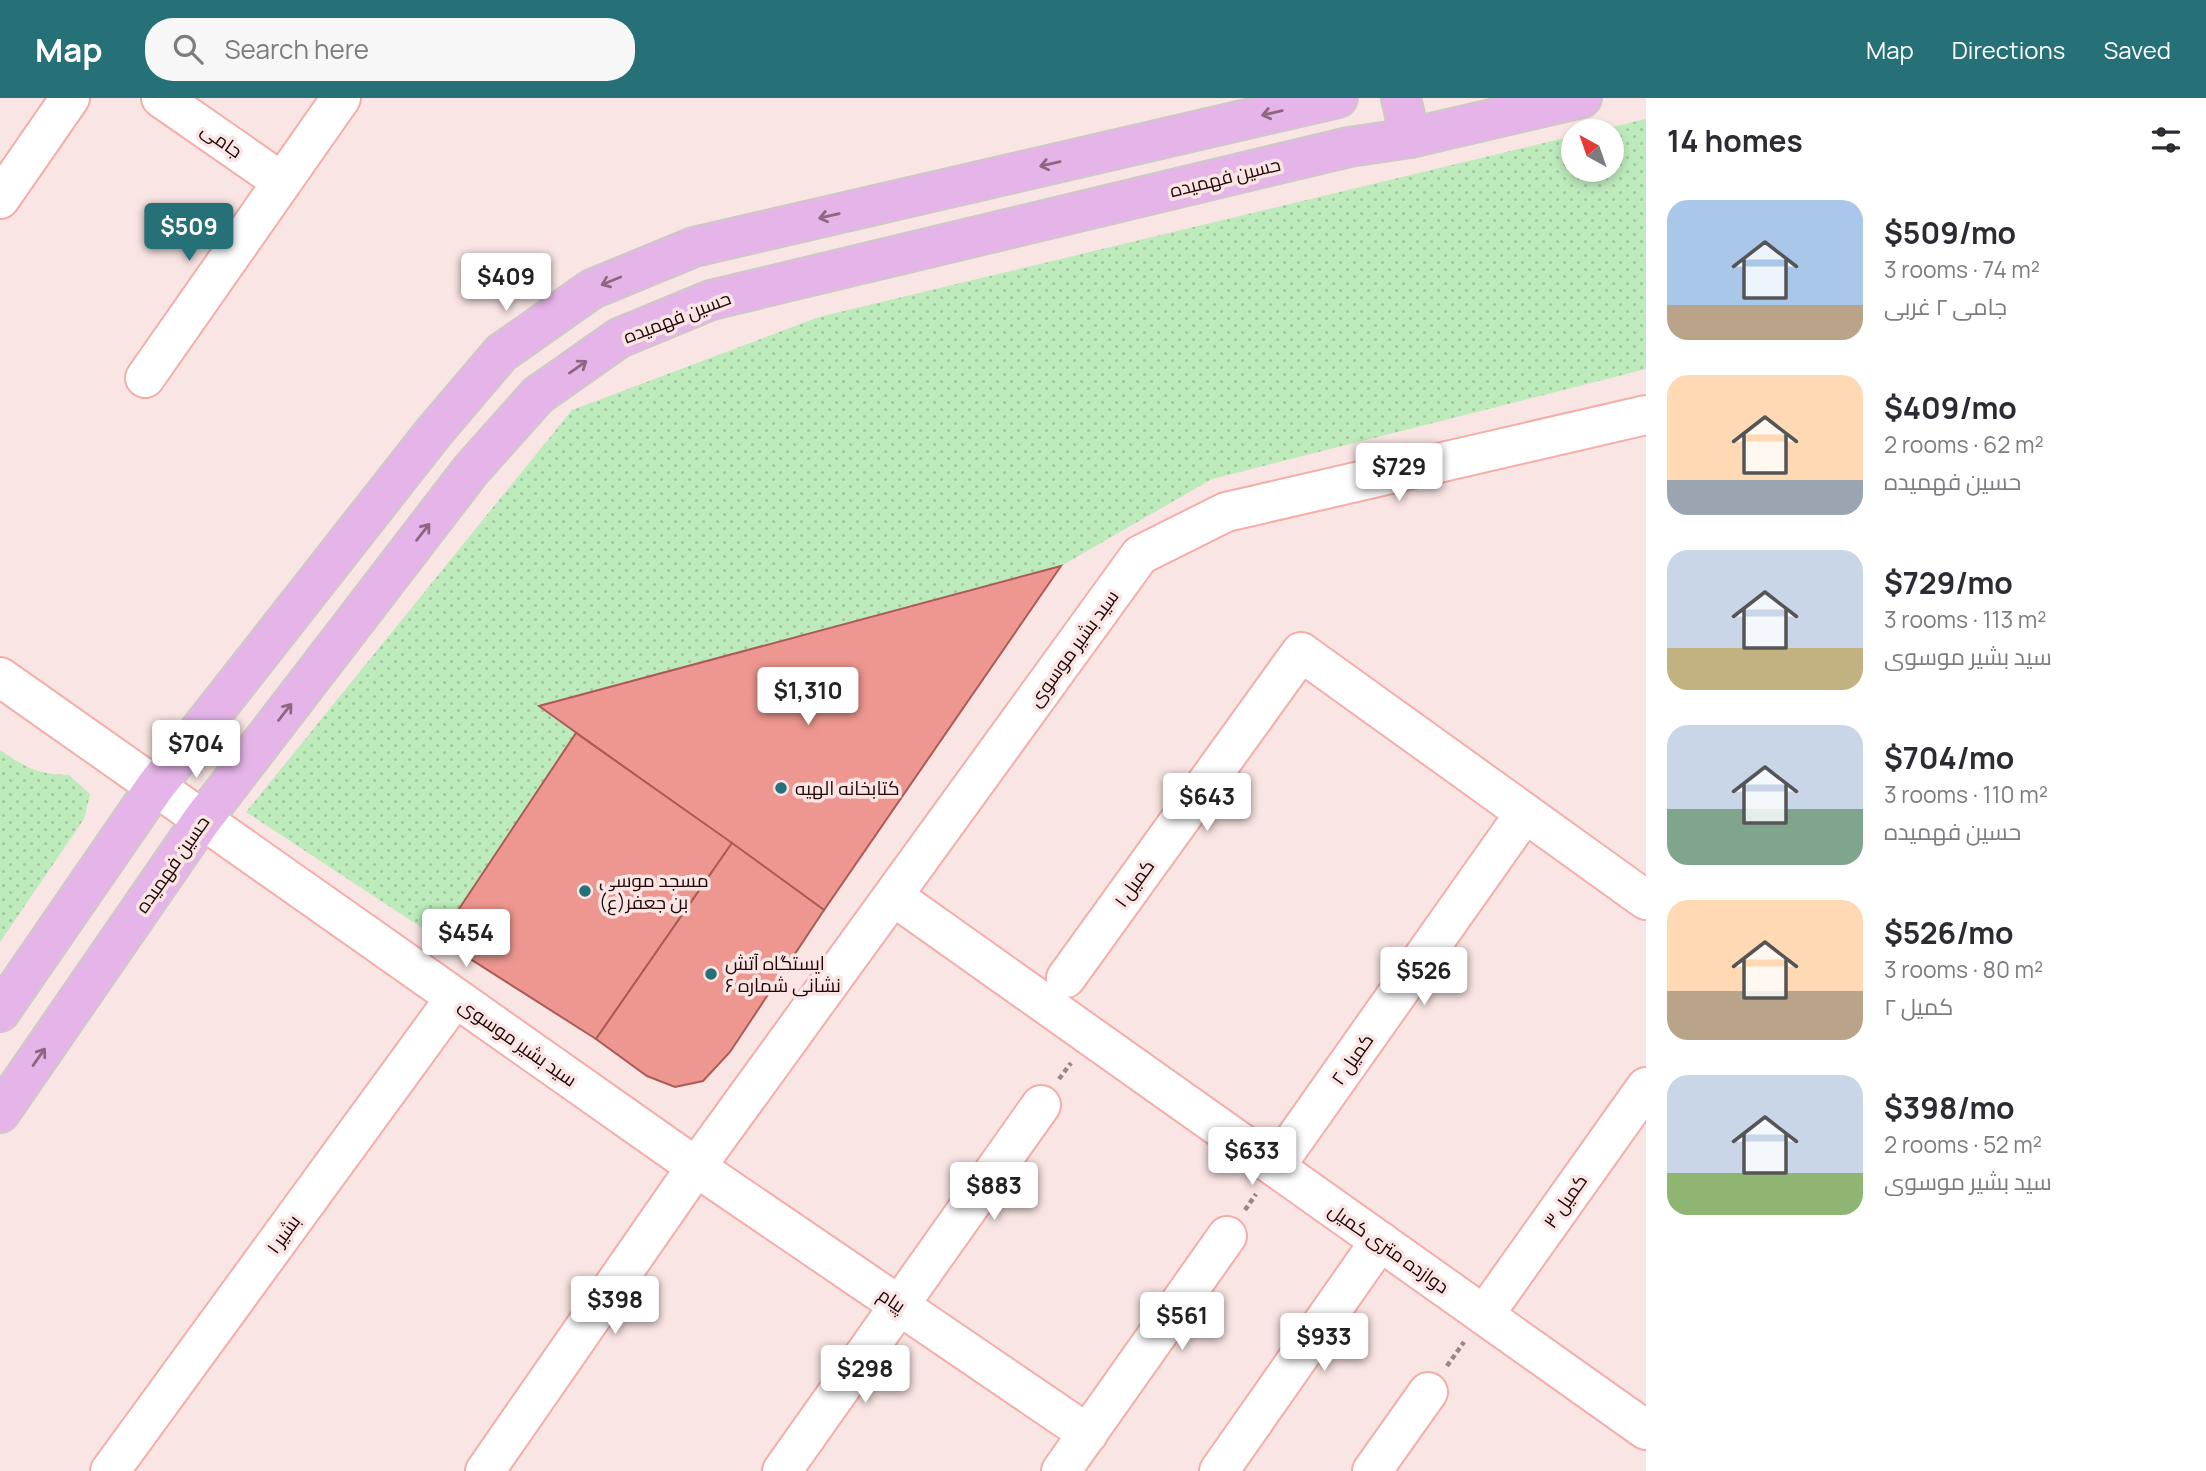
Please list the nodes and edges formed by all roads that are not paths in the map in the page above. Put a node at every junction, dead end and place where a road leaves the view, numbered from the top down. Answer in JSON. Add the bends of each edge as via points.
{"nodes":[{"id":1,"x":71,"y":98,"type":"edge"},
{"id":2,"x":162,"y":98,"type":"edge"},
{"id":3,"x":341,"y":98,"type":"edge"},
{"id":4,"x":1243,"y":98,"type":"edge"},
{"id":5,"x":1337,"y":98,"type":"edge"},
{"id":6,"x":1401,"y":98,"type":"edge"},
{"id":7,"x":1582,"y":98,"type":"edge"},
{"id":8,"x":1183,"y":134,"type":"junction"},
{"id":9,"x":1410,"y":138,"type":"junction"},
{"id":10,"x":1349,"y":147,"type":"junction"},
{"id":11,"x":282,"y":182,"type":"junction"},
{"id":12,"x":0,"y":198,"type":"edge"},
{"id":13,"x":145,"y":378,"type":"dead end"},
{"id":14,"x":1646,"y":415,"type":"edge"},
{"id":15,"x":0,"y":677,"type":"edge"},
{"id":16,"x":155,"y":787,"type":"junction"},
{"id":17,"x":1525,"y":813,"type":"junction"},
{"id":18,"x":202,"y":820,"type":"junction"},
{"id":19,"x":893,"y":895,"type":"junction"},
{"id":20,"x":1646,"y":900,"type":"edge"},
{"id":21,"x":1066,"y":978,"type":"dead end"},
{"id":22,"x":455,"y":998,"type":"junction"},
{"id":23,"x":0,"y":1012,"type":"edge"},
{"id":24,"x":1646,"y":1087,"type":"edge"},
{"id":25,"x":1041,"y":1105,"type":"road end"},
{"id":26,"x":0,"y":1113,"type":"edge"},
{"id":27,"x":696,"y":1167,"type":"junction"},
{"id":28,"x":1275,"y":1167,"type":"junction"},
{"id":29,"x":1227,"y":1236,"type":"road end"},
{"id":30,"x":1380,"y":1241,"type":"junction"},
{"id":31,"x":899,"y":1305,"type":"junction"},
{"id":32,"x":1484,"y":1314,"type":"junction"},
{"id":33,"x":1428,"y":1392,"type":"road end"},
{"id":34,"x":1646,"y":1430,"type":"edge"},
{"id":35,"x":1088,"y":1434,"type":"junction"},
{"id":36,"x":110,"y":1471,"type":"edge"},
{"id":37,"x":485,"y":1471,"type":"edge"},
{"id":38,"x":782,"y":1471,"type":"edge"},
{"id":39,"x":1061,"y":1471,"type":"edge"},
{"id":40,"x":1219,"y":1471,"type":"edge"},
{"id":41,"x":1372,"y":1471,"type":"edge"}],
"edges":[{"from":1,"to":12,"type":"street"},
{"from":2,"to":11,"type":"street","name":"جامی"},
{"from":3,"to":11,"type":"street"},
{"from":4,"to":8,"type":"main road"},
{"from":5,"to":8,"type":"main road","one_way":true},
{"from":5,"to":10,"type":"main road"},
{"from":6,"to":9,"type":"main road"},
{"from":7,"to":9,"type":"main road","name":"حسین فهمیده"},
{"from":8,"to":16,"type":"main road","one_way":true,"via":[[694,247],[592,289],[501,353]]},
{"from":9,"to":10,"type":"main road","name":"حسین فهمیده"},
{"from":18,"to":10,"type":"main road","name":"حسین فهمیده","one_way":true,"via":[[471,470],[538,395],[619,338],[711,300]]},
{"from":11,"to":13,"type":"street"},
{"from":14,"to":19,"type":"street","name":"سید بشیر موسوی","via":[[1226,512],[1140,555]]},
{"from":15,"to":16,"type":"street","name":"سید بشیر موسوی"},
{"from":16,"to":18,"type":"street","name":"سید بشیر موسوی"},
{"from":16,"to":23,"type":"main road"},
{"from":17,"to":20,"type":"street"},
{"from":17,"to":21,"type":"street","name":"کمیل ۱","via":[[1301,652]]},
{"from":17,"to":28,"type":"street","name":"کمیل ۲"},
{"from":18,"to":22,"type":"street","name":"سید بشیر موسوی"},
{"from":26,"to":18,"type":"main road","name":"حسین فهمیده","one_way":true},
{"from":19,"to":27,"type":"street","name":"سید بشیر موسوی"},
{"from":19,"to":28,"type":"street","name":"دوازده متری کمیل"},
{"from":22,"to":27,"type":"street","name":"سید بشیر موسوی"},
{"from":22,"to":36,"type":"street","name":"بشیر ۱"},
{"from":24,"to":32,"type":"street","name":"کمیل ۳"},
{"from":25,"to":31,"type":"street"},
{"from":27,"to":31,"type":"street","name":"پیام"},
{"from":27,"to":37,"type":"street","name":"سید بشیر موسوی"},
{"from":28,"to":30,"type":"street","name":"دوازده متری کمیل"},
{"from":29,"to":35,"type":"street"},
{"from":30,"to":32,"type":"street","name":"دوازده متری کمیل"},
{"from":30,"to":40,"type":"street"},
{"from":31,"to":35,"type":"street","name":"پیام"},
{"from":31,"to":38,"type":"street"},
{"from":32,"to":34,"type":"street","name":"دوازده متری کمیل"},
{"from":33,"to":41,"type":"street"},
{"from":35,"to":39,"type":"street"}]}
